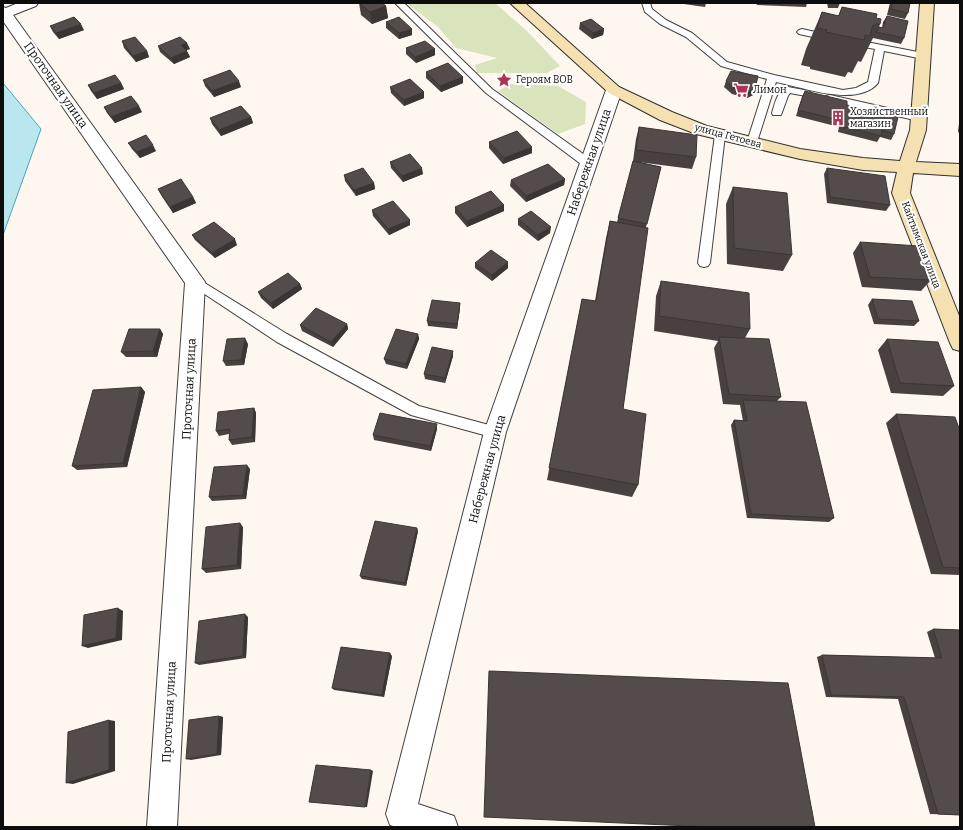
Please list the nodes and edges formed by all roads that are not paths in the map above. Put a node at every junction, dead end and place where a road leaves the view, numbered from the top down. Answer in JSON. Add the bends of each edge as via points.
{"nodes":[{"id":1,"x":31,"y":3,"type":"edge"},
{"id":2,"x":399,"y":3,"type":"edge"},
{"id":3,"x":517,"y":3,"type":"edge"},
{"id":4,"x":646,"y":3,"type":"edge"},
{"id":5,"x":927,"y":3,"type":"edge"},
{"id":6,"x":4,"y":12,"type":"edge"},
{"id":7,"x":802,"y":32,"type":"dead end"},
{"id":8,"x":880,"y":48,"type":"junction"},
{"id":9,"x":923,"y":56,"type":"junction"},
{"id":10,"x":772,"y":78,"type":"junction"},
{"id":11,"x":614,"y":90,"type":"junction"},
{"id":12,"x":776,"y":113,"type":"dead end"},
{"id":13,"x":919,"y":118,"type":"junction"},
{"id":14,"x":720,"y":135,"type":"junction"},
{"id":15,"x":752,"y":142,"type":"junction"},
{"id":16,"x":589,"y":164,"type":"junction"},
{"id":17,"x":906,"y":167,"type":"junction"},
{"id":18,"x":960,"y":170,"type":"edge"},
{"id":19,"x":704,"y":263,"type":"dead end"},
{"id":20,"x":195,"y":282,"type":"junction"},
{"id":21,"x":959,"y":337,"type":"edge"},
{"id":22,"x":495,"y":432,"type":"junction"},
{"id":23,"x":162,"y":827,"type":"edge"},
{"id":24,"x":443,"y":827,"type":"edge"}],
"edges":[{"from":1,"to":6,"type":"street"},
{"from":2,"to":16,"type":"lane","via":[[490,90]]},
{"from":3,"to":11,"type":"street","name":"улица Гетоева"},
{"from":4,"to":10,"type":"lane","via":[[648,10],[663,22],[689,35],[724,64]]},
{"from":5,"to":9,"type":"street","name":"Кайтымская улица"},
{"from":6,"to":20,"type":"street","name":"Проточная улица"},
{"from":7,"to":8,"type":"lane"},
{"from":8,"to":9,"type":"lane"},
{"from":8,"to":10,"type":"lane","via":[[873,83],[858,91],[842,93]]},
{"from":9,"to":13,"type":"street","name":"Кайтымская улица"},
{"from":10,"to":15,"type":"lane"},
{"from":11,"to":14,"type":"street","name":"улица Гетоева","via":[[666,116]]},
{"from":11,"to":16,"type":"street","name":"Набережная улица"},
{"from":12,"to":13,"type":"lane","via":[[783,95],[788,90]]},
{"from":13,"to":17,"type":"street","name":"Кайтымская улица","via":[[918,130]]},
{"from":14,"to":15,"type":"street","name":"улица Гетоева"},
{"from":14,"to":19,"type":"lane"},
{"from":15,"to":17,"type":"street","name":"улица Гетоева","via":[[800,154],[863,164]]},
{"from":16,"to":22,"type":"street","name":"Набережная улица"},
{"from":17,"to":18,"type":"street","name":"улица Гетоева"},
{"from":17,"to":21,"type":"street","name":"Кайтымская улица","via":[[901,193]]},
{"from":20,"to":22,"type":"lane","via":[[282,338],[416,411]]},
{"from":20,"to":23,"type":"street","name":"Проточная улица"},
{"from":22,"to":24,"type":"street","name":"Набережная улица","via":[[401,814]]}]}
